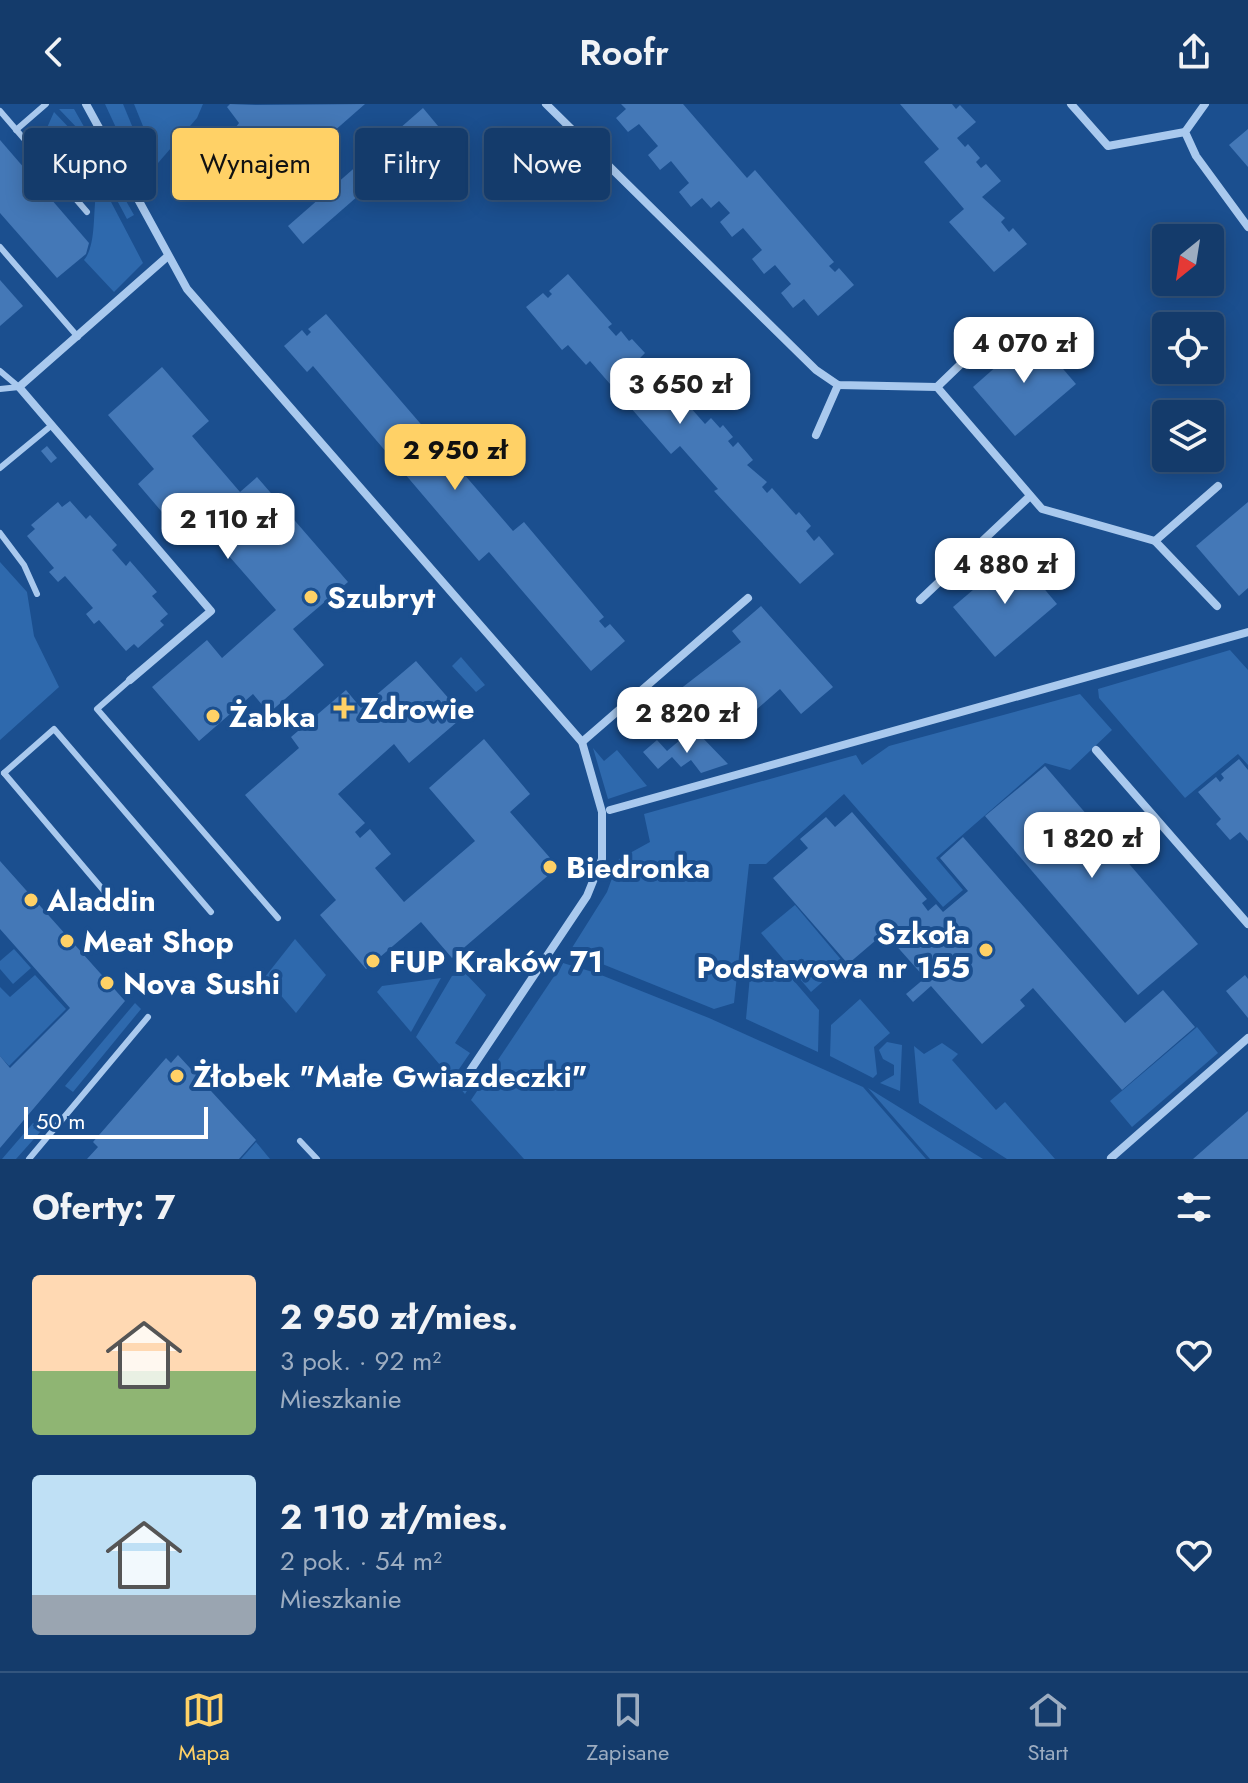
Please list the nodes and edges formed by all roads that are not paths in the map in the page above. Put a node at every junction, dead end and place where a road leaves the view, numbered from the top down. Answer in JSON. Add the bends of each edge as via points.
{"nodes":[{"id":1,"x":46,"y":104,"type":"edge"},
{"id":2,"x":86,"y":104,"type":"edge"},
{"id":3,"x":546,"y":104,"type":"edge"},
{"id":4,"x":1071,"y":104,"type":"edge"},
{"id":5,"x":1205,"y":104,"type":"edge"},
{"id":6,"x":0,"y":111,"type":"edge"},
{"id":7,"x":16,"y":130,"type":"junction"},
{"id":8,"x":1185,"y":132,"type":"junction"},
{"id":9,"x":87,"y":212,"type":"dead end"},
{"id":10,"x":1248,"y":227,"type":"edge"},
{"id":11,"x":0,"y":247,"type":"edge"},
{"id":12,"x":168,"y":256,"type":"junction"},
{"id":13,"x":991,"y":335,"type":"dead end"},
{"id":14,"x":78,"y":337,"type":"junction"},
{"id":15,"x":0,"y":371,"type":"edge"},
{"id":16,"x":838,"y":385,"type":"junction"},
{"id":17,"x":19,"y":387,"type":"junction"},
{"id":18,"x":937,"y":387,"type":"junction"},
{"id":19,"x":0,"y":389,"type":"edge"},
{"id":20,"x":52,"y":425,"type":"junction"},
{"id":21,"x":816,"y":435,"type":"dead end"},
{"id":22,"x":0,"y":468,"type":"edge"},
{"id":23,"x":1218,"y":486,"type":"dead end"},
{"id":24,"x":1030,"y":496,"type":"junction"},
{"id":25,"x":0,"y":533,"type":"edge"},
{"id":26,"x":1155,"y":541,"type":"junction"},
{"id":27,"x":37,"y":594,"type":"dead end"},
{"id":28,"x":748,"y":598,"type":"dead end"},
{"id":29,"x":920,"y":600,"type":"dead end"},
{"id":30,"x":1217,"y":606,"type":"dead end"},
{"id":31,"x":1248,"y":632,"type":"edge"},
{"id":32,"x":130,"y":680,"type":"joint"},
{"id":33,"x":582,"y":742,"type":"junction"},
{"id":34,"x":1096,"y":750,"type":"dead end"},
{"id":35,"x":2,"y":773,"type":"edge"},
{"id":36,"x":610,"y":810,"type":"dead end"},
{"id":37,"x":121,"y":911,"type":"dead end"},
{"id":38,"x":211,"y":912,"type":"dead end"},
{"id":39,"x":278,"y":918,"type":"dead end"},
{"id":40,"x":1248,"y":924,"type":"edge"},
{"id":41,"x":148,"y":1017,"type":"dead end"},
{"id":42,"x":1248,"y":1038,"type":"edge"},
{"id":43,"x":464,"y":1080,"type":"dead end"},
{"id":44,"x":300,"y":1141,"type":"dead end"},
{"id":45,"x":1111,"y":1158,"type":"edge"},
{"id":46,"x":29,"y":1159,"type":"edge"},
{"id":47,"x":317,"y":1159,"type":"edge"}],
"edges":[{"from":1,"to":7,"type":"lane"},
{"from":2,"to":12,"type":"street"},
{"from":3,"to":16,"type":"street","via":[[816,370]]},
{"from":4,"to":8,"type":"street","via":[[1108,146]]},
{"from":5,"to":8,"type":"street"},
{"from":6,"to":7,"type":"lane"},
{"from":7,"to":9,"type":"lane"},
{"from":8,"to":10,"type":"street","via":[[1196,156]]},
{"from":11,"to":14,"type":"lane"},
{"from":12,"to":14,"type":"street"},
{"from":12,"to":33,"type":"street","via":[[197,301]]},
{"from":13,"to":18,"type":"street"},
{"from":14,"to":17,"type":"street"},
{"from":15,"to":17,"type":"lane"},
{"from":16,"to":18,"type":"street"},
{"from":16,"to":21,"type":"street"},
{"from":17,"to":19,"type":"lane"},
{"from":17,"to":20,"type":"street"},
{"from":18,"to":24,"type":"street"},
{"from":20,"to":22,"type":"lane"},
{"from":20,"to":32,"type":"street","via":[[211,611]]},
{"from":23,"to":26,"type":"street"},
{"from":24,"to":26,"type":"street","via":[[1042,509]]},
{"from":24,"to":29,"type":"street"},
{"from":25,"to":27,"type":"lane"},
{"from":26,"to":30,"type":"street"},
{"from":28,"to":33,"type":"street"},
{"from":31,"to":36,"type":"street"},
{"from":32,"to":39,"type":"lane","via":[[97,709]]},
{"from":33,"to":43,"type":"street","via":[[602,812],[602,859],[587,896]]},
{"from":34,"to":40,"type":"street"},
{"from":35,"to":37,"type":"lane"},
{"from":35,"to":38,"type":"lane","via":[[54,729]]},
{"from":41,"to":46,"type":"lane"},
{"from":42,"to":45,"type":"street"},
{"from":44,"to":47,"type":"lane"}]}
